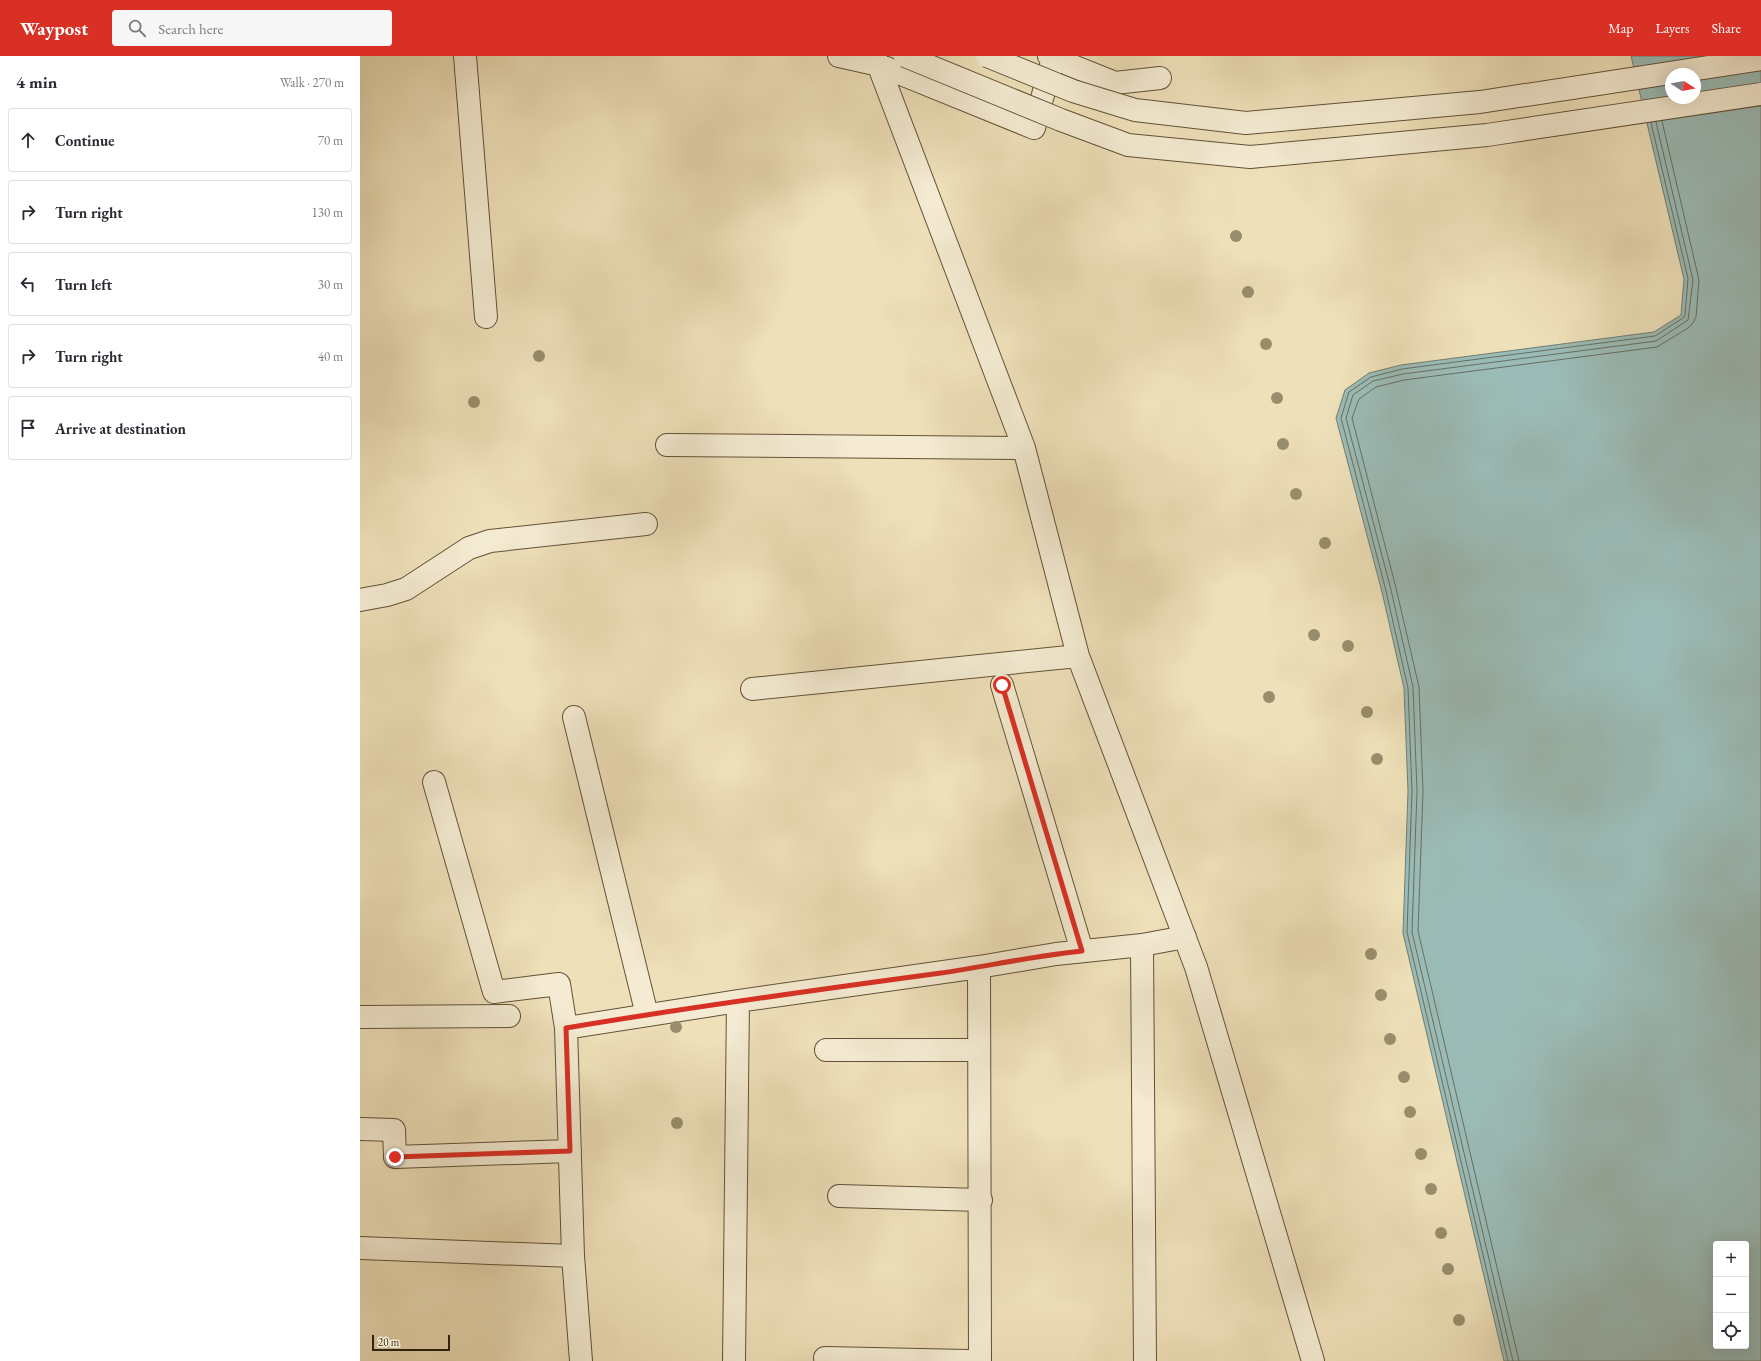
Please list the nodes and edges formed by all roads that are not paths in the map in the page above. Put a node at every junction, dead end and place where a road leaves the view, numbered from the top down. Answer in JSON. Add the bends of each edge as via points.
{"nodes":[{"id":1,"x":465,"y":56,"type":"edge"},
{"id":2,"x":839,"y":56,"type":"edge"},
{"id":3,"x":905,"y":56,"type":"edge"},
{"id":4,"x":987,"y":56,"type":"edge"},
{"id":5,"x":1051,"y":57,"type":"edge"},
{"id":6,"x":1761,"y":59,"type":"edge"},
{"id":7,"x":877,"y":60,"type":"edge"},
{"id":8,"x":1160,"y":78,"type":"dead end"},
{"id":9,"x":1761,"y":94,"type":"edge"},
{"id":10,"x":486,"y":317,"type":"dead end"},
{"id":11,"x":667,"y":445,"type":"dead end"},
{"id":12,"x":1024,"y":448,"type":"junction"},
{"id":13,"x":646,"y":524,"type":"dead end"},
{"id":14,"x":360,"y":600,"type":"edge"},
{"id":15,"x":1078,"y":656,"type":"junction"},
{"id":16,"x":1002,"y":685,"type":"dead end"},
{"id":17,"x":752,"y":689,"type":"dead end"},
{"id":18,"x":574,"y":717,"type":"dead end"},
{"id":19,"x":434,"y":782,"type":"dead end"},
{"id":20,"x":1185,"y":937,"type":"junction"},
{"id":21,"x":1142,"y":946,"type":"junction"},
{"id":22,"x":1082,"y":951,"type":"junction"},
{"id":23,"x":979,"y":967,"type":"junction"},
{"id":24,"x":738,"y":1001,"type":"junction"},
{"id":25,"x":647,"y":1015,"type":"junction"},
{"id":26,"x":509,"y":1016,"type":"dead end"},
{"id":27,"x":360,"y":1017,"type":"edge"},
{"id":28,"x":566,"y":1028,"type":"junction"},
{"id":29,"x":826,"y":1050,"type":"dead end"},
{"id":30,"x":979,"y":1050,"type":"junction"},
{"id":31,"x":360,"y":1129,"type":"edge"},
{"id":32,"x":570,"y":1151,"type":"junction"},
{"id":33,"x":839,"y":1196,"type":"dead end"},
{"id":34,"x":981,"y":1200,"type":"junction"},
{"id":35,"x":360,"y":1248,"type":"edge"},
{"id":36,"x":573,"y":1256,"type":"junction"},
{"id":37,"x":825,"y":1358,"type":"dead end"},
{"id":38,"x":581,"y":1361,"type":"edge"},
{"id":39,"x":734,"y":1361,"type":"edge"},
{"id":40,"x":968,"y":1361,"type":"edge"},
{"id":41,"x":980,"y":1361,"type":"edge"},
{"id":42,"x":1145,"y":1361,"type":"edge"},
{"id":43,"x":1313,"y":1361,"type":"edge"}],
"edges":[{"from":1,"to":10,"type":"street"},
{"from":2,"to":7,"type":"street"},
{"from":3,"to":9,"type":"street","bridge":true,"via":[[1128,145],[1250,158],[1487,135]]},
{"from":4,"to":6,"type":"street","bridge":true,"via":[[1073,91],[1135,110],[1246,123],[1480,102]]},
{"from":5,"to":7,"type":"street","via":[[1034,128]]},
{"from":5,"to":8,"type":"street","via":[[1115,83]]},
{"from":7,"to":12,"type":"street"},
{"from":11,"to":12,"type":"street"},
{"from":12,"to":15,"type":"street"},
{"from":13,"to":14,"type":"street","via":[[490,541],[469,548],[406,589],[387,596]]},
{"from":15,"to":17,"type":"street"},
{"from":15,"to":20,"type":"street"},
{"from":16,"to":22,"type":"street"},
{"from":18,"to":25,"type":"street"},
{"from":19,"to":28,"type":"street","via":[[494,992],[559,984]]},
{"from":20,"to":21,"type":"street"},
{"from":20,"to":43,"type":"street"},
{"from":21,"to":22,"type":"street"},
{"from":21,"to":42,"type":"street"},
{"from":22,"to":23,"type":"street"},
{"from":23,"to":24,"type":"street"},
{"from":23,"to":30,"type":"street"},
{"from":24,"to":25,"type":"street"},
{"from":24,"to":39,"type":"street"},
{"from":25,"to":28,"type":"street"},
{"from":26,"to":27,"type":"street"},
{"from":28,"to":32,"type":"street"},
{"from":29,"to":30,"type":"street"},
{"from":30,"to":34,"type":"street"},
{"from":31,"to":32,"type":"street","via":[[394,1130],[395,1157]]},
{"from":32,"to":36,"type":"street"},
{"from":33,"to":34,"type":"street"},
{"from":34,"to":41,"type":"street"},
{"from":35,"to":36,"type":"street"},
{"from":36,"to":38,"type":"street"},
{"from":37,"to":40,"type":"street"}]}
